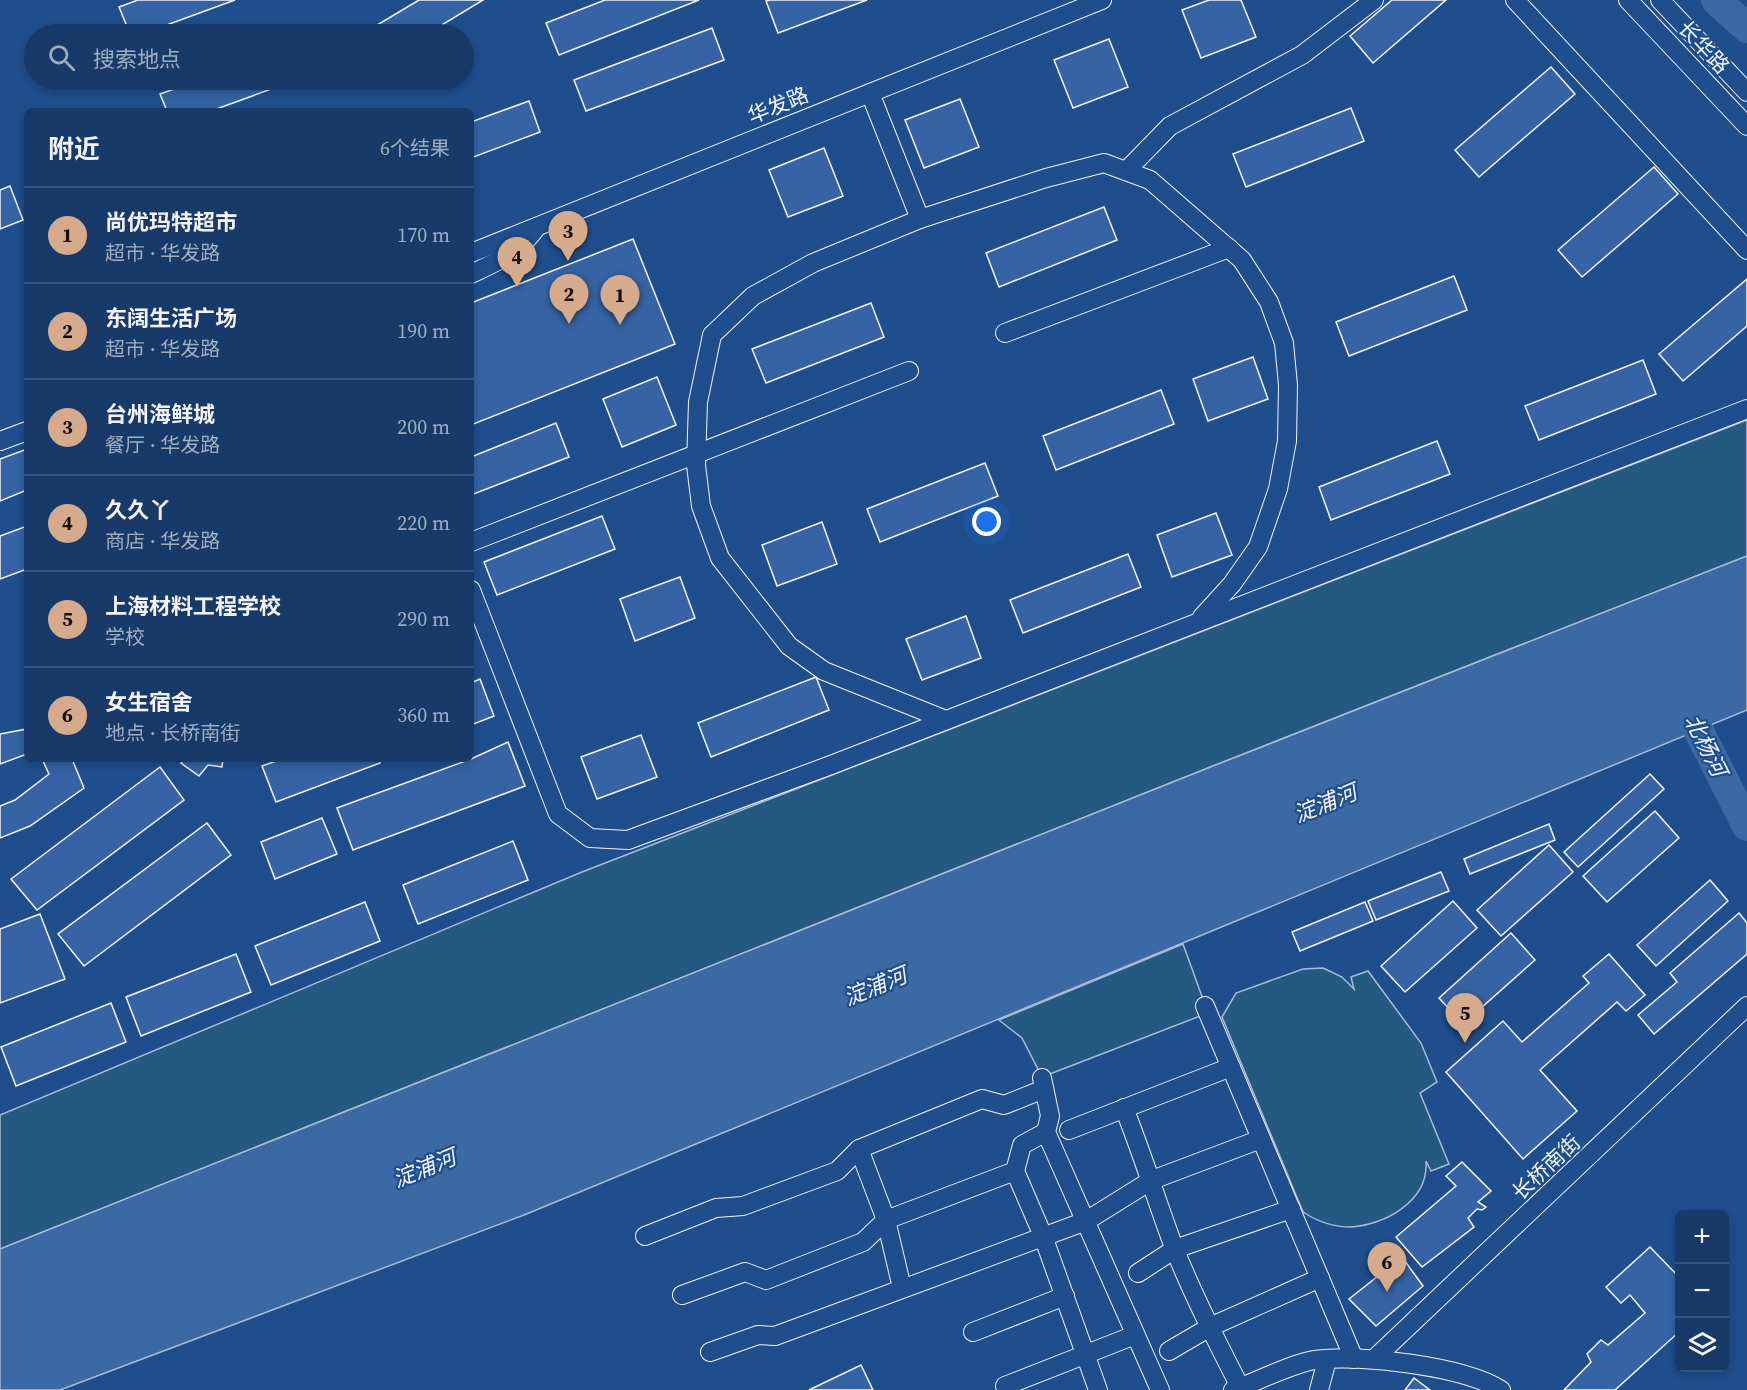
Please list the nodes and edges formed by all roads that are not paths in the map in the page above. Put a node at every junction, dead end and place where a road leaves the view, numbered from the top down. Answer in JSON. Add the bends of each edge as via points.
{"nodes":[{"id":1,"x":1102,"y":0,"type":"edge"},
{"id":2,"x":1374,"y":0,"type":"edge"},
{"id":3,"x":1515,"y":0,"type":"edge"},
{"id":4,"x":1628,"y":0,"type":"edge"},
{"id":5,"x":1660,"y":0,"type":"edge"},
{"id":6,"x":1747,"y":92,"type":"edge"},
{"id":7,"x":870,"y":93,"type":"junction"},
{"id":8,"x":1747,"y":126,"type":"edge"},
{"id":9,"x":1126,"y":171,"type":"junction"},
{"id":10,"x":920,"y":219,"type":"junction"},
{"id":11,"x":537,"y":226,"type":"junction"},
{"id":12,"x":1229,"y":248,"type":"junction"},
{"id":13,"x":1747,"y":250,"type":"edge"},
{"id":14,"x":474,"y":252,"type":"edge"},
{"id":15,"x":474,"y":273,"type":"edge"},
{"id":16,"x":1005,"y":333,"type":"dead end"},
{"id":17,"x":909,"y":371,"type":"dead end"},
{"id":18,"x":1747,"y":409,"type":"edge"},
{"id":19,"x":24,"y":431,"type":"edge"},
{"id":20,"x":0,"y":441,"type":"edge"},
{"id":21,"x":696,"y":456,"type":"junction"},
{"id":22,"x":474,"y":541,"type":"edge"},
{"id":23,"x":474,"y":598,"type":"edge"},
{"id":24,"x":1199,"y":621,"type":"junction"},
{"id":25,"x":946,"y":720,"type":"junction"},
{"id":26,"x":1205,"y":1006,"type":"dead end"},
{"id":27,"x":1747,"y":1006,"type":"edge"},
{"id":28,"x":1231,"y":1067,"type":"junction"},
{"id":29,"x":1124,"y":1108,"type":"junction"},
{"id":30,"x":1069,"y":1130,"type":"dead end"},
{"id":31,"x":1046,"y":1132,"type":"junction"},
{"id":32,"x":1261,"y":1139,"type":"junction"},
{"id":33,"x":859,"y":1149,"type":"junction"},
{"id":34,"x":1015,"y":1171,"type":"junction"},
{"id":35,"x":1152,"y":1180,"type":"junction"},
{"id":36,"x":1291,"y":1209,"type":"junction"},
{"id":37,"x":886,"y":1220,"type":"junction"},
{"id":38,"x":1086,"y":1221,"type":"junction"},
{"id":39,"x":645,"y":1236,"type":"dead end"},
{"id":40,"x":1043,"y":1236,"type":"junction"},
{"id":41,"x":1175,"y":1249,"type":"junction"},
{"id":42,"x":1138,"y":1273,"type":"dead end"},
{"id":43,"x":1320,"y":1278,"type":"junction"},
{"id":44,"x":902,"y":1288,"type":"junction"},
{"id":45,"x":682,"y":1295,"type":"dead end"},
{"id":46,"x":1065,"y":1296,"type":"junction"},
{"id":47,"x":1210,"y":1327,"type":"junction"},
{"id":48,"x":972,"y":1332,"type":"dead end"},
{"id":49,"x":1136,"y":1335,"type":"junction"},
{"id":50,"x":1169,"y":1351,"type":"dead end"},
{"id":51,"x":710,"y":1352,"type":"dead end"},
{"id":52,"x":1086,"y":1355,"type":"junction"},
{"id":53,"x":1354,"y":1359,"type":"junction"},
{"id":54,"x":1374,"y":1359,"type":"junction"},
{"id":55,"x":1327,"y":1360,"type":"junction"},
{"id":56,"x":1005,"y":1386,"type":"dead end"},
{"id":57,"x":1490,"y":1388,"type":"edge"},
{"id":58,"x":1236,"y":1389,"type":"edge"},
{"id":59,"x":1098,"y":1390,"type":"edge"},
{"id":60,"x":1160,"y":1390,"type":"edge"},
{"id":61,"x":1319,"y":1390,"type":"edge"}],
"edges":[{"from":1,"to":7,"type":"street","name":"华发路"},
{"from":2,"to":9,"type":"street","via":[[1302,55],[1170,126]]},
{"from":3,"to":13,"type":"street"},
{"from":4,"to":8,"type":"street","name":"长华路"},
{"from":5,"to":6,"type":"street","name":"长华路"},
{"from":7,"to":10,"type":"street"},
{"from":7,"to":11,"type":"street","name":"华发路"},
{"from":9,"to":10,"type":"street","via":[[1104,163]]},
{"from":9,"to":12,"type":"street","via":[[1150,180]]},
{"from":10,"to":21,"type":"street","via":[[813,263],[753,296],[712,334],[698,402]]},
{"from":11,"to":14,"type":"street","name":"华发路"},
{"from":11,"to":15,"type":"street","via":[[525,243],[506,258]]},
{"from":12,"to":16,"type":"street"},
{"from":12,"to":24,"type":"street","via":[[1242,260],[1269,302],[1284,343],[1287,441],[1278,489],[1258,547]]},
{"from":17,"to":21,"type":"street"},
{"from":18,"to":24,"type":"street"},
{"from":19,"to":20,"type":"street"},
{"from":21,"to":22,"type":"street"},
{"from":21,"to":25,"type":"street","via":[[701,506],[720,558],[789,646],[824,671]]},
{"from":23,"to":25,"type":"street","via":[[558,814],[590,838],[628,840]]},
{"from":24,"to":25,"type":"street"},
{"from":26,"to":28,"type":"street"},
{"from":27,"to":54,"type":"street","name":"长桥南街"},
{"from":28,"to":29,"type":"street"},
{"from":28,"to":32,"type":"street"},
{"from":29,"to":30,"type":"street"},
{"from":29,"to":35,"type":"street"},
{"from":31,"to":33,"type":"street","via":[[1050,1116],[1043,1083],[1004,1106],[982,1099]]},
{"from":31,"to":34,"type":"street","via":[[1022,1145]]},
{"from":31,"to":38,"type":"street"},
{"from":32,"to":35,"type":"street"},
{"from":32,"to":36,"type":"street"},
{"from":33,"to":37,"type":"street"},
{"from":33,"to":39,"type":"street","via":[[837,1171],[743,1206],[716,1208]]},
{"from":34,"to":37,"type":"street"},
{"from":34,"to":40,"type":"street"},
{"from":35,"to":38,"type":"street"},
{"from":35,"to":41,"type":"street"},
{"from":36,"to":41,"type":"street"},
{"from":36,"to":43,"type":"street"},
{"from":37,"to":44,"type":"street"},
{"from":37,"to":45,"type":"street","via":[[863,1242],[766,1280],[745,1272]]},
{"from":38,"to":40,"type":"street"},
{"from":38,"to":49,"type":"street"},
{"from":40,"to":44,"type":"street"},
{"from":40,"to":46,"type":"street"},
{"from":41,"to":42,"type":"street"},
{"from":41,"to":47,"type":"street"},
{"from":43,"to":47,"type":"street"},
{"from":43,"to":53,"type":"street"},
{"from":44,"to":51,"type":"street","via":[[774,1336],[758,1335]]},
{"from":46,"to":48,"type":"street"},
{"from":46,"to":52,"type":"street"},
{"from":47,"to":50,"type":"street"},
{"from":47,"to":58,"type":"street"},
{"from":49,"to":52,"type":"street"},
{"from":49,"to":60,"type":"street"},
{"from":52,"to":56,"type":"street"},
{"from":52,"to":59,"type":"street"},
{"from":53,"to":54,"type":"street"},
{"from":53,"to":55,"type":"street"},
{"from":54,"to":57,"type":"street","via":[[1444,1371]]},
{"from":55,"to":58,"type":"street","via":[[1314,1360]]},
{"from":55,"to":61,"type":"street"}]}
